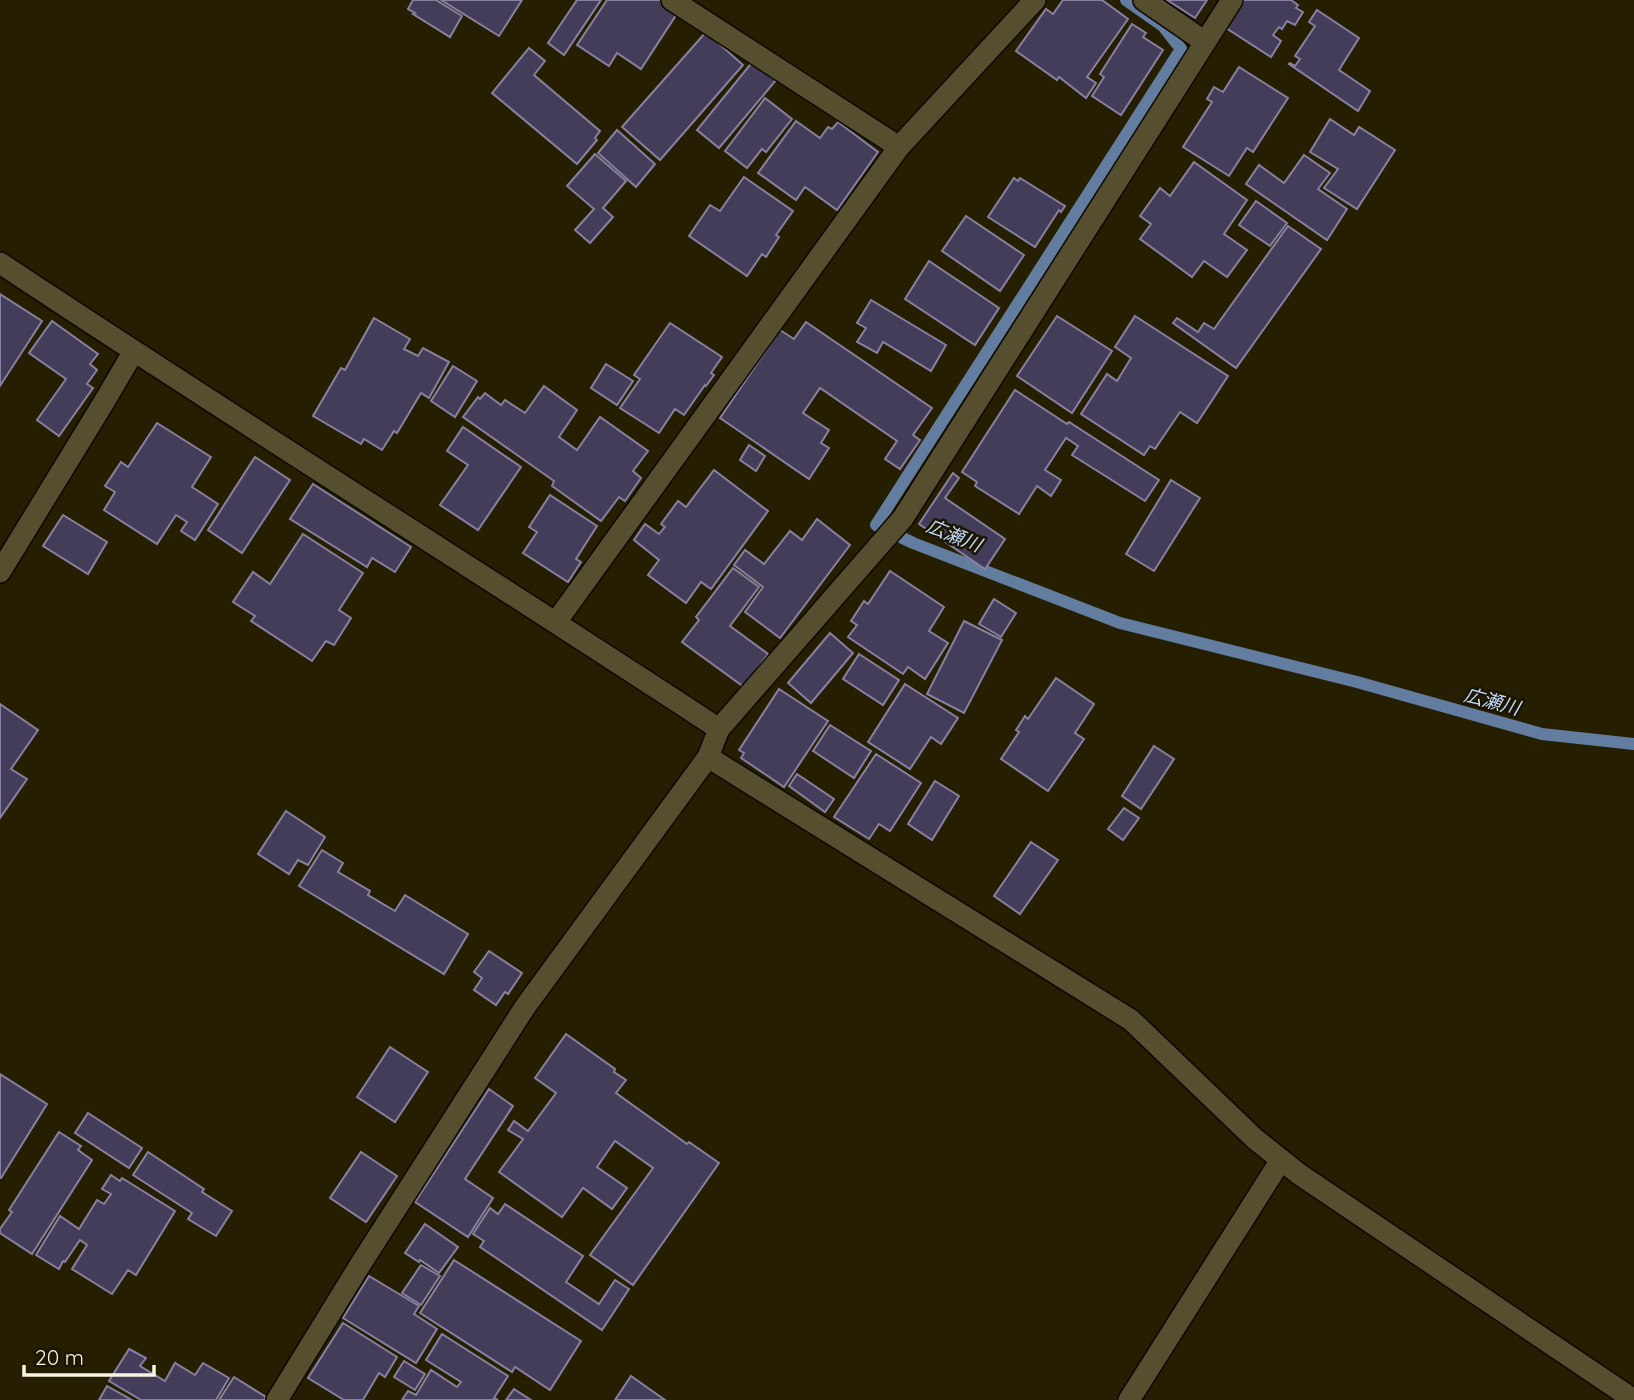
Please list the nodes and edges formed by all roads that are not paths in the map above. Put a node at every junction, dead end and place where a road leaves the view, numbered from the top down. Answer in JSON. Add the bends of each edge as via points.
{"nodes":[{"id":1,"x":672,"y":0,"type":"edge"},
{"id":2,"x":1035,"y":0,"type":"edge"},
{"id":3,"x":1144,"y":0,"type":"edge"},
{"id":4,"x":1232,"y":0,"type":"edge"},
{"id":5,"x":1205,"y":42,"type":"junction"},
{"id":6,"x":899,"y":147,"type":"junction"},
{"id":7,"x":0,"y":263,"type":"edge"},
{"id":8,"x":134,"y":351,"type":"junction"},
{"id":9,"x":0,"y":572,"type":"edge"},
{"id":10,"x":556,"y":622,"type":"junction"},
{"id":11,"x":719,"y":729,"type":"junction"},
{"id":12,"x":708,"y":757,"type":"junction"},
{"id":13,"x":1281,"y":1160,"type":"junction"},
{"id":14,"x":277,"y":1400,"type":"edge"},
{"id":15,"x":1129,"y":1400,"type":"edge"},
{"id":16,"x":1634,"y":1400,"type":"edge"}],
"edges":[{"from":1,"to":6,"type":"street"},
{"from":2,"to":6,"type":"street"},
{"from":3,"to":5,"type":"street"},
{"from":4,"to":5,"type":"street"},
{"from":5,"to":11,"type":"street","via":[[902,518]]},
{"from":6,"to":10,"type":"street"},
{"from":7,"to":8,"type":"street"},
{"from":8,"to":9,"type":"street"},
{"from":8,"to":10,"type":"street"},
{"from":10,"to":11,"type":"street"},
{"from":11,"to":12,"type":"street"},
{"from":12,"to":13,"type":"street","via":[[1131,1020]]},
{"from":12,"to":14,"type":"street","via":[[525,1007]]},
{"from":13,"to":15,"type":"street"},
{"from":13,"to":16,"type":"street"}]}
